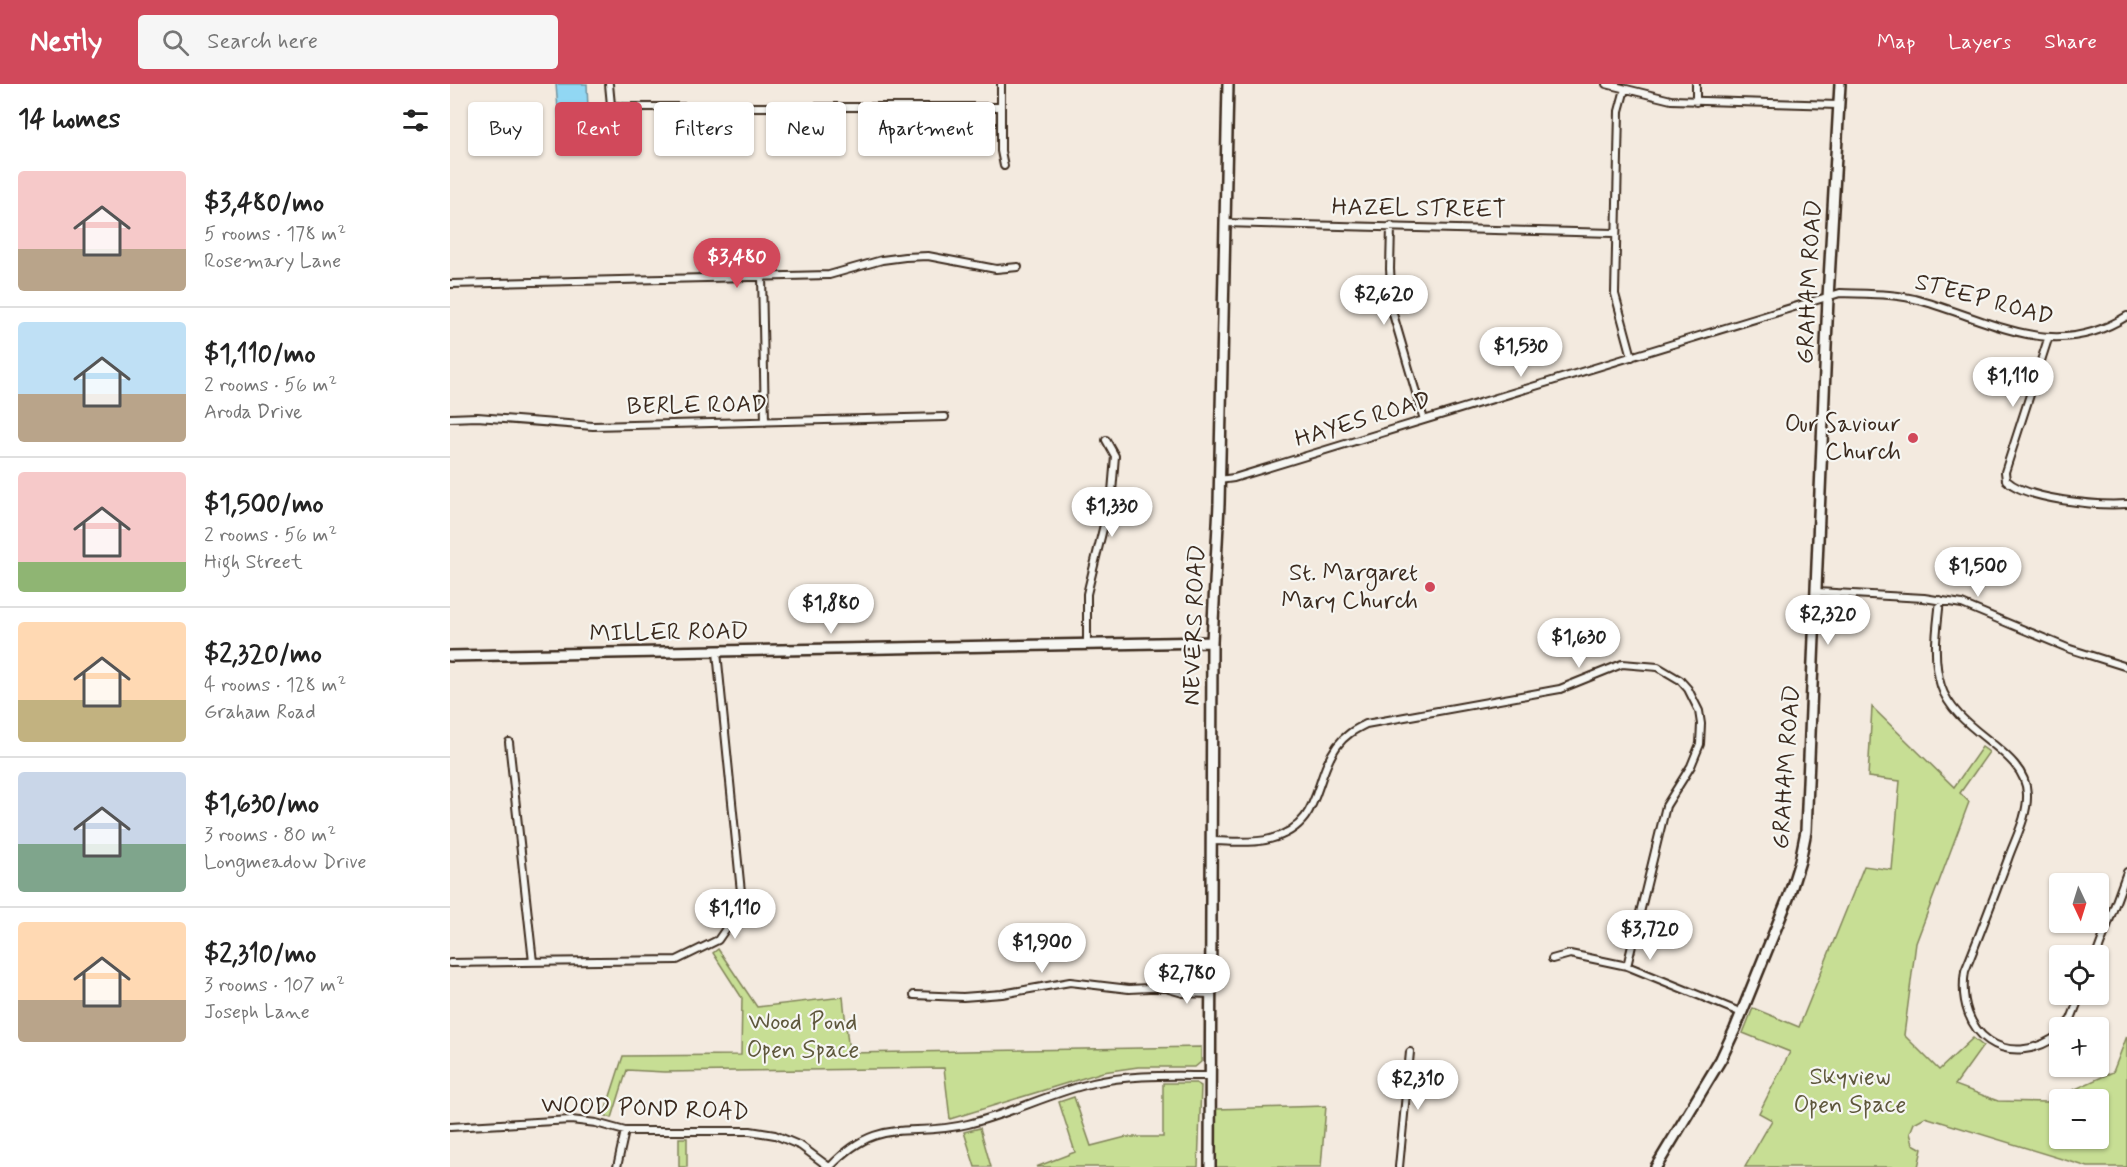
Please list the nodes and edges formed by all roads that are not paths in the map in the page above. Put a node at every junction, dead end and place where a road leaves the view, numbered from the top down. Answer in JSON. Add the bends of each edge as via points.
{"nodes":[{"id":1,"x":609,"y":84,"type":"edge"},
{"id":2,"x":1001,"y":84,"type":"edge"},
{"id":3,"x":1228,"y":84,"type":"edge"},
{"id":4,"x":1606,"y":84,"type":"edge"},
{"id":5,"x":1696,"y":84,"type":"edge"},
{"id":6,"x":1840,"y":84,"type":"edge"},
{"id":7,"x":1624,"y":89,"type":"junction"},
{"id":8,"x":1696,"y":102,"type":"junction"},
{"id":9,"x":1838,"y":105,"type":"junction"},
{"id":10,"x":1001,"y":107,"type":"junction"},
{"id":11,"x":1005,"y":166,"type":"dead end"},
{"id":12,"x":1224,"y":223,"type":"junction"},
{"id":13,"x":1391,"y":226,"type":"junction"},
{"id":14,"x":1614,"y":233,"type":"junction"},
{"id":15,"x":1018,"y":267,"type":"dead end"},
{"id":16,"x":762,"y":276,"type":"junction"},
{"id":17,"x":450,"y":284,"type":"edge"},
{"id":18,"x":1828,"y":298,"type":"junction"},
{"id":19,"x":2127,"y":315,"type":"edge"},
{"id":20,"x":2048,"y":339,"type":"junction"},
{"id":21,"x":1632,"y":357,"type":"junction"},
{"id":22,"x":945,"y":417,"type":"dead end"},
{"id":23,"x":450,"y":418,"type":"edge"},
{"id":24,"x":1424,"y":420,"type":"junction"},
{"id":25,"x":765,"y":422,"type":"junction"},
{"id":26,"x":1106,"y":440,"type":"dead end"},
{"id":27,"x":1219,"y":480,"type":"junction"},
{"id":28,"x":2127,"y":504,"type":"edge"},
{"id":29,"x":1817,"y":592,"type":"junction"},
{"id":30,"x":1940,"y":600,"type":"junction"},
{"id":31,"x":1212,"y":642,"type":"junction"},
{"id":32,"x":1087,"y":644,"type":"junction"},
{"id":33,"x":717,"y":652,"type":"junction"},
{"id":34,"x":450,"y":656,"type":"edge"},
{"id":35,"x":2127,"y":667,"type":"edge"},
{"id":36,"x":509,"y":742,"type":"dead end"},
{"id":37,"x":1210,"y":841,"type":"junction"},
{"id":38,"x":2127,"y":872,"type":"edge"},
{"id":39,"x":2100,"y":945,"type":"edge"},
{"id":40,"x":1552,"y":959,"type":"dead end"},
{"id":41,"x":450,"y":963,"type":"edge"},
{"id":42,"x":533,"y":963,"type":"junction"},
{"id":43,"x":1627,"y":966,"type":"junction"},
{"id":44,"x":1210,"y":989,"type":"junction"},
{"id":45,"x":914,"y":995,"type":"dead end"},
{"id":46,"x":1742,"y":1013,"type":"junction"},
{"id":47,"x":2049,"y":1040,"type":"edge"},
{"id":48,"x":1410,"y":1052,"type":"dead end"},
{"id":49,"x":1211,"y":1076,"type":"junction"},
{"id":50,"x":450,"y":1127,"type":"edge"},
{"id":51,"x":625,"y":1131,"type":"junction"},
{"id":52,"x":617,"y":1167,"type":"edge"},
{"id":53,"x":829,"y":1167,"type":"edge"},
{"id":54,"x":1210,"y":1167,"type":"edge"},
{"id":55,"x":1399,"y":1167,"type":"edge"},
{"id":56,"x":1656,"y":1167,"type":"edge"}],
"edges":[{"from":1,"to":10,"type":"street","via":[[611,105]]},
{"from":2,"to":10,"type":"street"},
{"from":3,"to":12,"type":"street","name":"NEVERS ROAD"},
{"from":4,"to":7,"type":"street"},
{"from":5,"to":8,"type":"street"},
{"from":6,"to":9,"type":"street","name":"GRAHAM ROAD"},
{"from":7,"to":8,"type":"street","via":[[1645,96]]},
{"from":7,"to":14,"type":"street","via":[[1619,111]]},
{"from":8,"to":9,"type":"street"},
{"from":9,"to":18,"type":"street","name":"GRAHAM ROAD"},
{"from":10,"to":11,"type":"street"},
{"from":12,"to":13,"type":"street","name":"HAZEL STREET"},
{"from":12,"to":27,"type":"street","name":"NEVERS ROAD"},
{"from":13,"to":14,"type":"street","name":"HAZEL STREET"},
{"from":13,"to":24,"type":"street","via":[[1393,314]]},
{"from":14,"to":21,"type":"street","via":[[1614,294]]},
{"from":15,"to":16,"type":"street","via":[[978,267],[928,256],[882,260],[829,275]]},
{"from":16,"to":17,"type":"street"},
{"from":16,"to":25,"type":"street"},
{"from":18,"to":20,"type":"street","name":"STEEP ROAD","via":[[1840,293],[1920,300]]},
{"from":18,"to":21,"type":"street","name":"HAYES ROAD"},
{"from":18,"to":29,"type":"street","name":"GRAHAM ROAD"},
{"from":19,"to":20,"type":"street","name":"STEEP ROAD","via":[[2098,332]]},
{"from":20,"to":28,"type":"street","via":[[2005,472],[2006,480],[2013,487],[2049,497],[2081,503]]},
{"from":21,"to":24,"type":"street","name":"HAYES ROAD"},
{"from":22,"to":25,"type":"street","name":"BERLE ROAD"},
{"from":23,"to":25,"type":"street","name":"BERLE ROAD","via":[[593,426]]},
{"from":24,"to":27,"type":"street","name":"HAYES ROAD"},
{"from":26,"to":32,"type":"street","via":[[1115,456],[1112,492],[1087,594]]},
{"from":27,"to":31,"type":"street","name":"NEVERS ROAD"},
{"from":29,"to":30,"type":"street"},
{"from":29,"to":46,"type":"street","name":"GRAHAM ROAD","via":[[1806,831],[1789,896]]},
{"from":30,"to":35,"type":"street","via":[[1962,604],[2061,646]]},
{"from":30,"to":47,"type":"street","via":[[1936,664],[1942,688],[1969,728],[2018,766],[2027,794],[2021,825],[1965,971],[1965,1010],[1975,1030],[1992,1042],[2017,1049]]},
{"from":31,"to":32,"type":"street","name":"MILLER ROAD"},
{"from":31,"to":37,"type":"street","name":"NEVERS ROAD"},
{"from":32,"to":33,"type":"street","name":"MILLER ROAD"},
{"from":33,"to":34,"type":"street","name":"MILLER ROAD"},
{"from":33,"to":42,"type":"street","via":[[741,892],[729,928],[707,948],[677,960]]},
{"from":36,"to":42,"type":"street"},
{"from":37,"to":43,"type":"street","via":[[1270,840],[1293,829],[1311,810],[1336,747],[1366,723],[1560,689],[1622,664],[1658,667],[1670,672],[1688,689],[1699,711],[1702,734],[1696,756],[1666,806]]},
{"from":37,"to":44,"type":"street","name":"NEVERS ROAD"},
{"from":38,"to":39,"type":"street"},
{"from":40,"to":43,"type":"street","via":[[1570,954]]},
{"from":41,"to":42,"type":"street"},
{"from":43,"to":46,"type":"street"},
{"from":44,"to":45,"type":"street","via":[[1183,985],[1168,989],[1129,988],[1070,982],[1002,994]]},
{"from":44,"to":49,"type":"street","name":"NEVERS ROAD"},
{"from":46,"to":56,"type":"street","name":"GRAHAM ROAD","via":[[1721,1059]]},
{"from":48,"to":55,"type":"street"},
{"from":49,"to":53,"type":"street","name":"WOOD POND ROAD","via":[[1118,1078],[1064,1091],[965,1125],[879,1133],[853,1145]]},
{"from":49,"to":54,"type":"street","name":"NEVERS ROAD"},
{"from":50,"to":51,"type":"street","name":"WOOD POND ROAD","via":[[570,1120]]},
{"from":51,"to":52,"type":"street"},
{"from":51,"to":53,"type":"street","name":"WOOD POND ROAD","via":[[719,1130],[775,1135],[801,1146]]}]}
